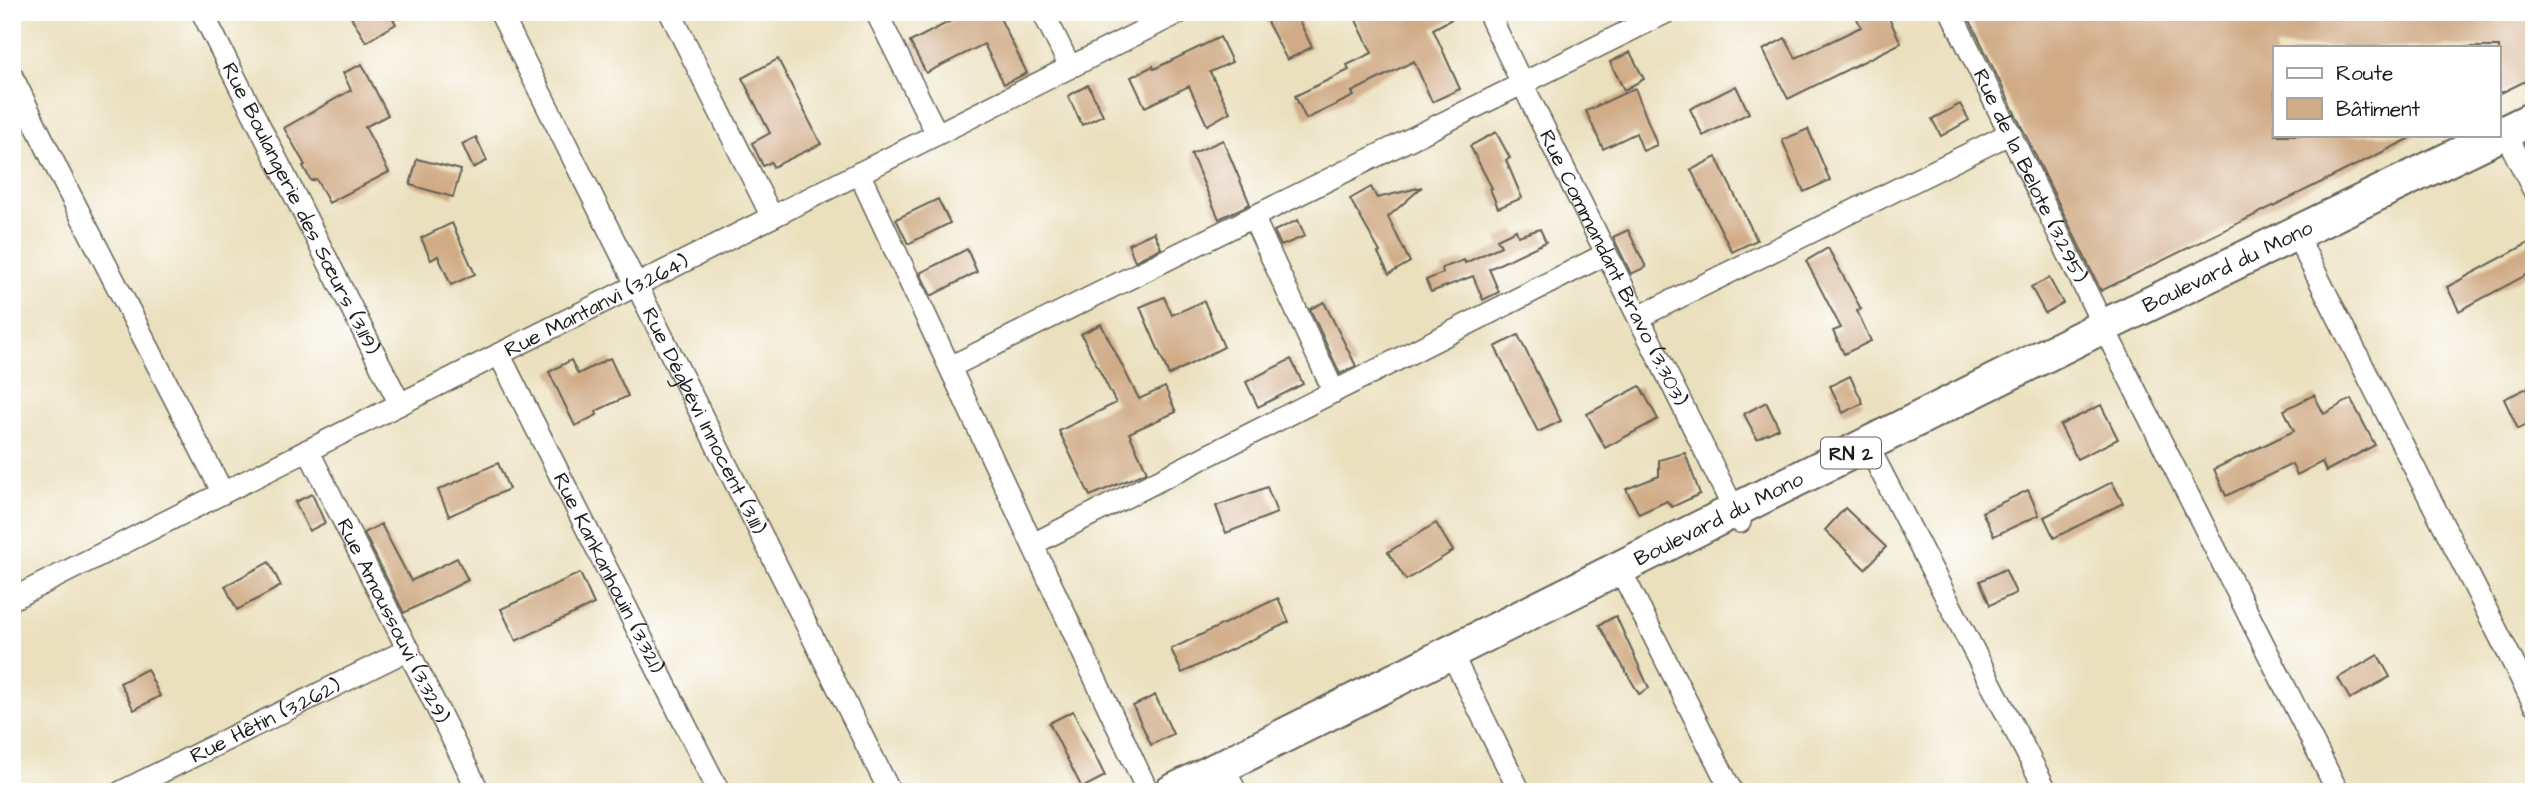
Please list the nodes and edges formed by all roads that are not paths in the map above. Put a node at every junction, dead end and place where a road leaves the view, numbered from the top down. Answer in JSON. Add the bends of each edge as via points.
{"nodes":[{"id":1,"x":202,"y":12,"type":"edge"},
{"id":2,"x":500,"y":12,"type":"edge"},
{"id":3,"x":670,"y":12,"type":"edge"},
{"id":4,"x":876,"y":12,"type":"edge"},
{"id":5,"x":1043,"y":12,"type":"edge"},
{"id":6,"x":1180,"y":12,"type":"edge"},
{"id":7,"x":1488,"y":12,"type":"edge"},
{"id":8,"x":1667,"y":12,"type":"edge"},
{"id":9,"x":1951,"y":12,"type":"edge"},
{"id":10,"x":1070,"y":67,"type":"junction"},
{"id":11,"x":12,"y":76,"type":"edge"},
{"id":12,"x":1522,"y":84,"type":"junction"},
{"id":13,"x":2534,"y":118,"type":"edge"},
{"id":14,"x":2011,"y":133,"type":"junction"},
{"id":15,"x":937,"y":134,"type":"junction"},
{"id":16,"x":2500,"y":135,"type":"edge"},
{"id":17,"x":2498,"y":136,"type":"edge"},
{"id":18,"x":2523,"y":141,"type":"edge"},
{"id":19,"x":859,"y":173,"type":"junction"},
{"id":20,"x":2534,"y":191,"type":"edge"},
{"id":21,"x":772,"y":217,"type":"junction"},
{"id":22,"x":1253,"y":218,"type":"junction"},
{"id":23,"x":2303,"y":248,"type":"junction"},
{"id":24,"x":1605,"y":254,"type":"junction"},
{"id":25,"x":637,"y":285,"type":"junction"},
{"id":26,"x":1639,"y":317,"type":"junction"},
{"id":27,"x":2107,"y":333,"type":"junction"},
{"id":28,"x":499,"y":354,"type":"junction"},
{"id":29,"x":950,"y":367,"type":"junction"},
{"id":30,"x":1334,"y":392,"type":"junction"},
{"id":31,"x":400,"y":404,"type":"junction"},
{"id":32,"x":308,"y":450,"type":"junction"},
{"id":33,"x":1874,"y":458,"type":"junction"},
{"id":34,"x":223,"y":493,"type":"junction"},
{"id":35,"x":1738,"y":517,"type":"junction"},
{"id":36,"x":1032,"y":544,"type":"junction"},
{"id":37,"x":1626,"y":581,"type":"junction"},
{"id":38,"x":14,"y":593,"type":"edge"},
{"id":39,"x":409,"y":649,"type":"junction"},
{"id":40,"x":1457,"y":665,"type":"junction"},
{"id":41,"x":2534,"y":704,"type":"edge"},
{"id":42,"x":1225,"y":788,"type":"edge"},
{"id":43,"x":121,"y":792,"type":"edge"},
{"id":44,"x":479,"y":792,"type":"edge"},
{"id":45,"x":719,"y":792,"type":"edge"},
{"id":46,"x":890,"y":792,"type":"edge"},
{"id":47,"x":1148,"y":792,"type":"edge"},
{"id":48,"x":1171,"y":792,"type":"edge"},
{"id":49,"x":1520,"y":792,"type":"edge"},
{"id":50,"x":1732,"y":792,"type":"edge"},
{"id":51,"x":2048,"y":792,"type":"edge"},
{"id":52,"x":2338,"y":792,"type":"edge"}],
"edges":[{"from":1,"to":31,"type":"street","name":"Rue Boulangerie des Sœurs (3.119)"},
{"from":2,"to":25,"type":"street","name":"Rue Dégbévi Innocent (3.111)"},
{"from":3,"to":21,"type":"street"},
{"from":4,"to":15,"type":"street"},
{"from":5,"to":10,"type":"street"},
{"from":6,"to":10,"type":"street","name":"Rue Mantanvi (3.264)"},
{"from":7,"to":12,"type":"street","name":"Rue Commandant Bravo (3.303)"},
{"from":8,"to":12,"type":"street"},
{"from":9,"to":14,"type":"street","name":"Rue de la Belote (3.295)"},
{"from":10,"to":15,"type":"street","name":"Rue Mantanvi (3.264)"},
{"from":11,"to":34,"type":"street"},
{"from":12,"to":22,"type":"street"},
{"from":12,"to":24,"type":"street","name":"Rue Commandant Bravo (3.303)"},
{"from":13,"to":16,"type":"main road","name":"Boulevard du Mono","number":"RN 2"},
{"from":14,"to":26,"type":"street"},
{"from":14,"to":27,"type":"street","name":"Rue de la Belote (3.295)"},
{"from":15,"to":19,"type":"street","name":"Rue Mantanvi (3.264)"},
{"from":17,"to":27,"type":"main road","name":"Boulevard du Mono","number":"RN 2"},
{"from":18,"to":20,"type":"street"},
{"from":18,"to":23,"type":"main road","name":"Boulevard du Mono","number":"RN 2"},
{"from":19,"to":21,"type":"street","name":"Rue Mantanvi (3.264)"},
{"from":19,"to":29,"type":"street"},
{"from":21,"to":25,"type":"street","name":"Rue Mantanvi (3.264)"},
{"from":22,"to":29,"type":"street"},
{"from":22,"to":30,"type":"street"},
{"from":23,"to":27,"type":"main road","name":"Boulevard du Mono","number":"RN 2"},
{"from":23,"to":41,"type":"street"},
{"from":24,"to":26,"type":"street","name":"Rue Commandant Bravo (3.303)"},
{"from":24,"to":30,"type":"street"},
{"from":25,"to":28,"type":"street","name":"Rue Mantanvi (3.264)"},
{"from":25,"to":46,"type":"street","name":"Rue Dégbévi Innocent (3.111)"},
{"from":26,"to":35,"type":"street","name":"Rue Commandant Bravo (3.303)"},
{"from":27,"to":33,"type":"main road","name":"Boulevard du Mono","number":"RN 2"},
{"from":27,"to":35,"type":"main road","name":"Boulevard du Mono","number":"RN 2"},
{"from":27,"to":52,"type":"street","name":"Rue de la Belote (3.295)"},
{"from":28,"to":31,"type":"street","name":"Rue Mantanvi (3.264)"},
{"from":28,"to":45,"type":"street","name":"Rue Kankanhouin (3.321)"},
{"from":29,"to":36,"type":"street"},
{"from":30,"to":36,"type":"street"},
{"from":31,"to":32,"type":"street","name":"Rue Mantanvi (3.264)"},
{"from":32,"to":34,"type":"street","name":"Rue Mantanvi (3.264)"},
{"from":32,"to":39,"type":"street","name":"Rue Amoussouvi (3.329)"},
{"from":33,"to":35,"type":"main road","name":"Boulevard du Mono","number":"RN 2"},
{"from":33,"to":51,"type":"street"},
{"from":34,"to":38,"type":"street","name":"Rue Mantanvi (3.264)"},
{"from":35,"to":37,"type":"main road","name":"Boulevard du Mono","number":"RN 2"},
{"from":35,"to":48,"type":"main road","name":"Boulevard du Mono","number":"RN 2"},
{"from":36,"to":47,"type":"street"},
{"from":37,"to":40,"type":"main road","name":"Boulevard du Mono","number":"RN 2"},
{"from":37,"to":50,"type":"street"},
{"from":39,"to":43,"type":"street","name":"Rue Hêtin (3.262)"},
{"from":39,"to":44,"type":"street","name":"Rue Amoussouvi (3.329)"},
{"from":40,"to":42,"type":"main road","name":"Boulevard du Mono","number":"RN 2"},
{"from":40,"to":49,"type":"street"}]}
